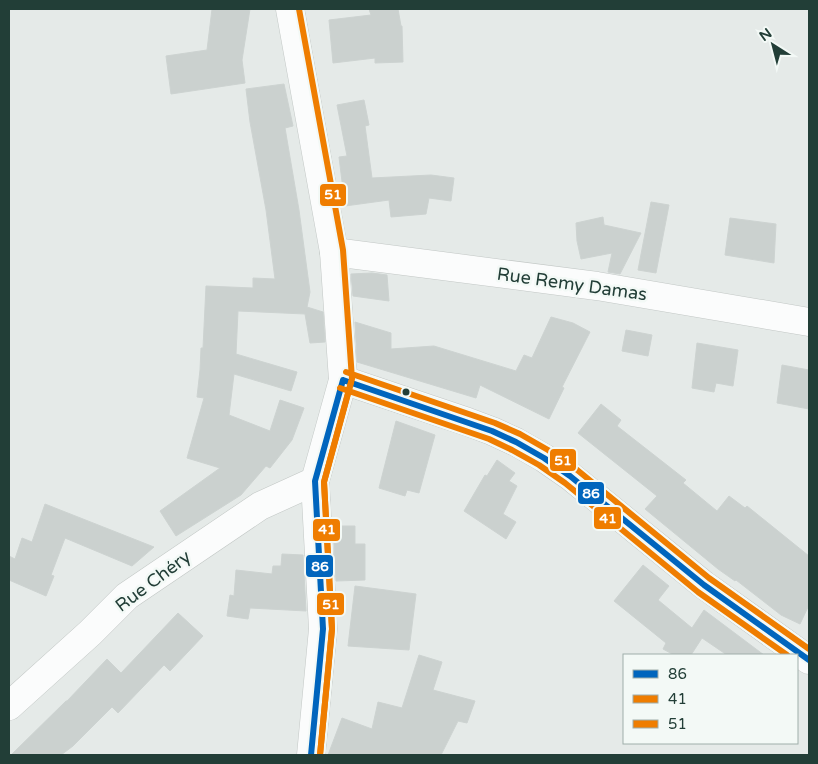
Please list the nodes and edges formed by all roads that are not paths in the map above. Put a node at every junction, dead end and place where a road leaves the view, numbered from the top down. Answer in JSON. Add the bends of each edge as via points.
{"nodes":[{"id":1,"x":290,"y":9,"type":"edge"},
{"id":2,"x":334,"y":252,"type":"junction"},
{"id":3,"x":809,"y":322,"type":"edge"},
{"id":4,"x":343,"y":380,"type":"junction"},
{"id":5,"x":314,"y":482,"type":"junction"},
{"id":6,"x":809,"y":660,"type":"edge"},
{"id":7,"x":9,"y":706,"type":"edge"},
{"id":8,"x":311,"y":755,"type":"edge"}],
"edges":[{"from":1,"to":2,"type":"street"},
{"from":2,"to":3,"type":"street","name":"Rue Remy Damas","via":[[597,286]]},
{"from":2,"to":4,"type":"street"},
{"from":4,"to":5,"type":"street"},
{"from":4,"to":6,"type":"street","via":[[492,431],[544,458],[704,585]]},
{"from":5,"to":7,"type":"street","name":"Rue Chéry","via":[[260,506],[127,596]]},
{"from":5,"to":8,"type":"street","via":[[323,629]]}]}
